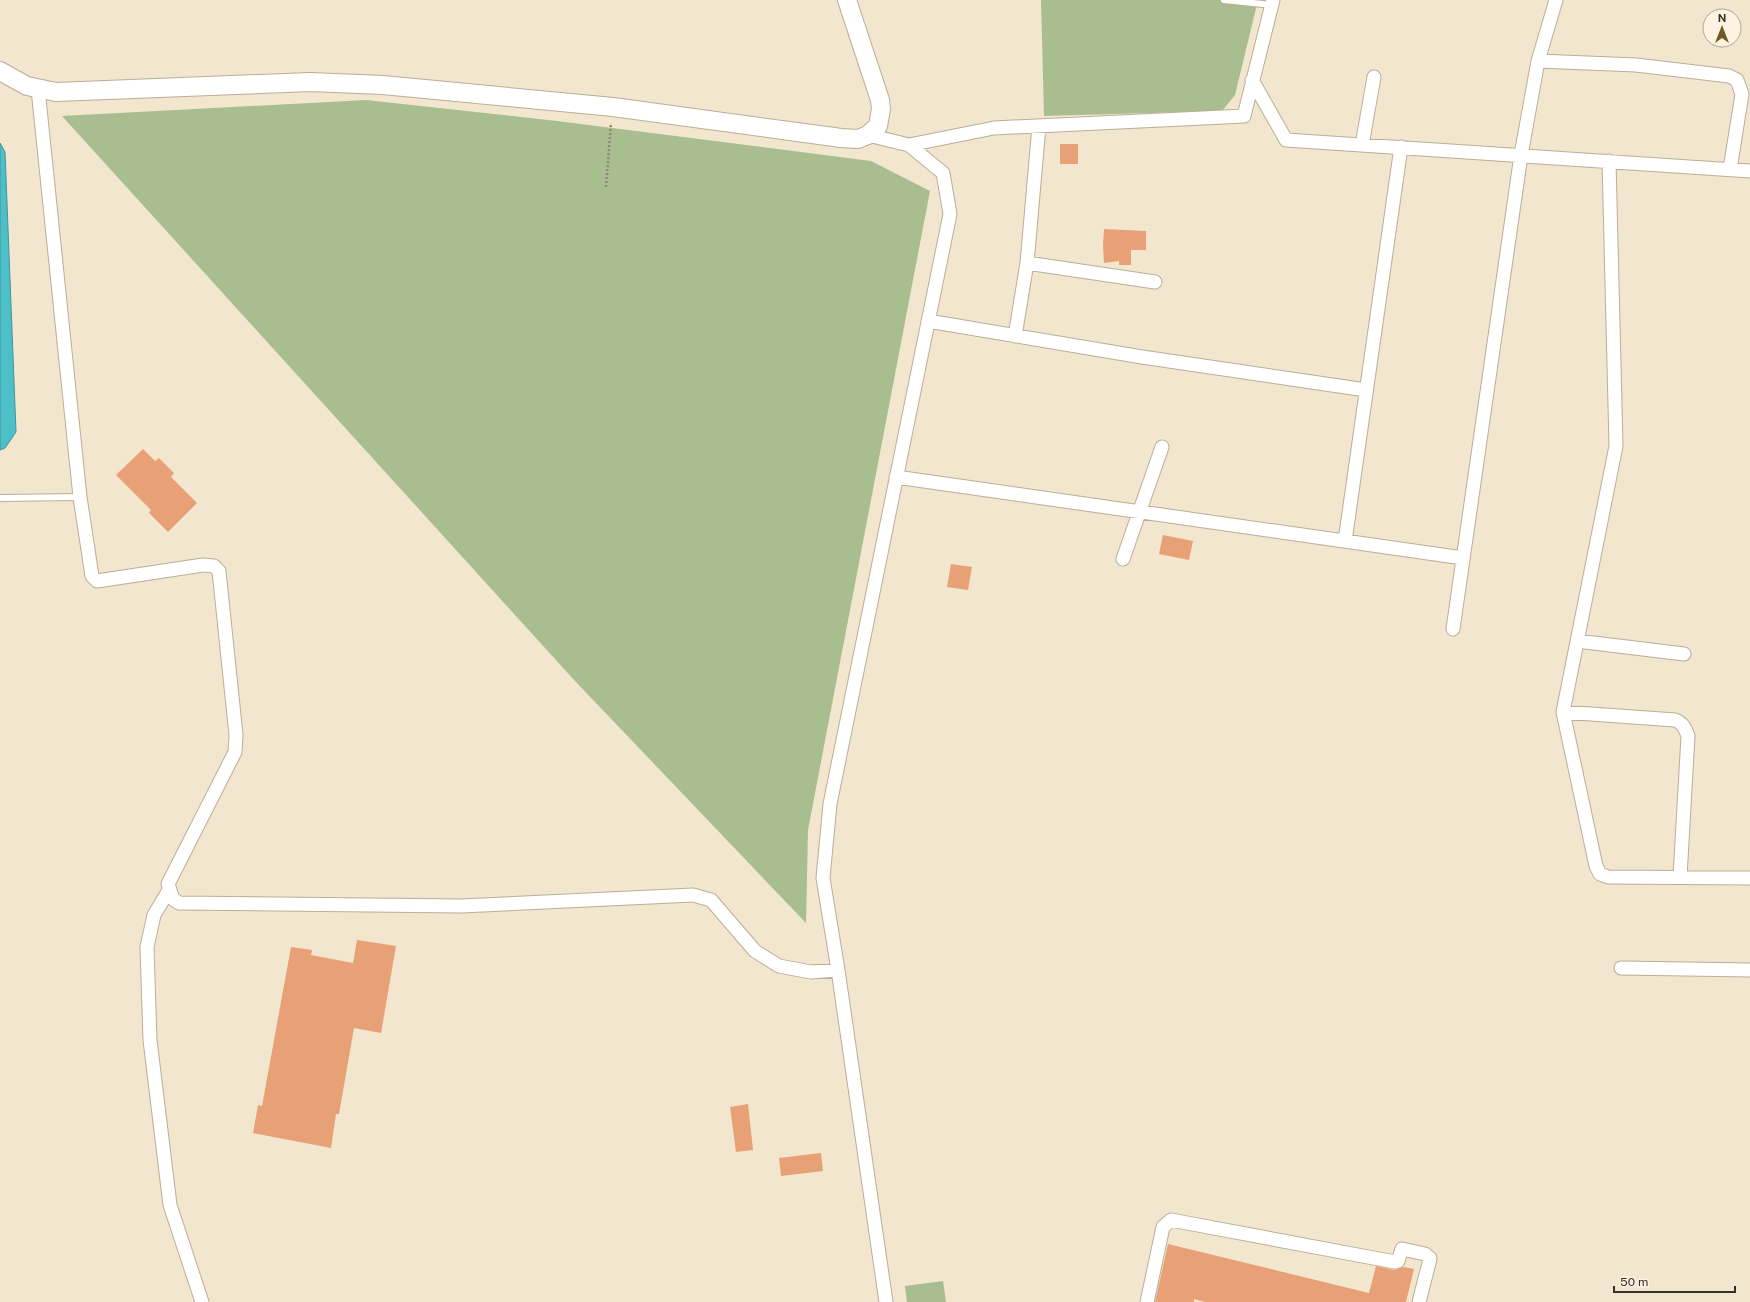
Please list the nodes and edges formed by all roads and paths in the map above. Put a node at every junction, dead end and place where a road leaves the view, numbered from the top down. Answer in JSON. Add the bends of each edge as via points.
{"nodes":[{"id":1,"x":848,"y":0,"type":"edge"},
{"id":2,"x":1224,"y":0,"type":"edge"},
{"id":3,"x":1556,"y":0,"type":"edge"},
{"id":4,"x":1272,"y":2,"type":"edge"},
{"id":5,"x":1538,"y":61,"type":"junction"},
{"id":6,"x":0,"y":71,"type":"edge"},
{"id":7,"x":1374,"y":77,"type":"dead end"},
{"id":8,"x":1252,"y":80,"type":"junction"},
{"id":9,"x":38,"y":89,"type":"junction"},
{"id":10,"x":613,"y":107,"type":"junction"},
{"id":11,"x":1039,"y":126,"type":"junction"},
{"id":12,"x":868,"y":135,"type":"junction"},
{"id":13,"x":909,"y":145,"type":"junction"},
{"id":14,"x":1362,"y":145,"type":"junction"},
{"id":15,"x":1401,"y":147,"type":"junction"},
{"id":16,"x":1521,"y":155,"type":"junction"},
{"id":17,"x":1609,"y":161,"type":"junction"},
{"id":18,"x":1730,"y":169,"type":"junction"},
{"id":19,"x":1750,"y":171,"type":"edge"},
{"id":20,"x":606,"y":187,"type":"dead end"},
{"id":21,"x":1027,"y":263,"type":"junction"},
{"id":22,"x":1155,"y":282,"type":"dead end"},
{"id":23,"x":928,"y":320,"type":"junction"},
{"id":24,"x":1015,"y":336,"type":"junction"},
{"id":25,"x":1366,"y":390,"type":"junction"},
{"id":26,"x":1162,"y":447,"type":"dead end"},
{"id":27,"x":896,"y":477,"type":"junction"},
{"id":28,"x":80,"y":497,"type":"junction"},
{"id":29,"x":0,"y":498,"type":"edge"},
{"id":30,"x":1138,"y":512,"type":"junction"},
{"id":31,"x":1344,"y":541,"type":"junction"},
{"id":32,"x":1463,"y":558,"type":"junction"},
{"id":33,"x":1123,"y":559,"type":"dead end"},
{"id":34,"x":1453,"y":629,"type":"dead end"},
{"id":35,"x":1577,"y":641,"type":"junction"},
{"id":36,"x":1684,"y":654,"type":"dead end"},
{"id":37,"x":1563,"y":712,"type":"junction"},
{"id":38,"x":1680,"y":878,"type":"junction"},
{"id":39,"x":1750,"y":878,"type":"edge"},
{"id":40,"x":169,"y":890,"type":"junction"},
{"id":41,"x":1621,"y":968,"type":"dead end"},
{"id":42,"x":838,"y":970,"type":"junction"},
{"id":43,"x":1750,"y":970,"type":"edge"},
{"id":44,"x":202,"y":1302,"type":"edge"},
{"id":45,"x":886,"y":1302,"type":"edge"},
{"id":46,"x":1147,"y":1302,"type":"edge"},
{"id":47,"x":1419,"y":1302,"type":"edge"}],
"edges":[{"from":1,"to":12,"type":"street","via":[[880,100],[878,126]]},
{"from":2,"to":4,"type":"lane"},
{"from":3,"to":5,"type":"street"},
{"from":4,"to":8,"type":"street"},
{"from":5,"to":16,"type":"street"},
{"from":5,"to":18,"type":"street","via":[[1636,66],[1729,76],[1737,80],[1742,94]]},
{"from":6,"to":9,"type":"street"},
{"from":7,"to":14,"type":"street"},
{"from":8,"to":11,"type":"street","via":[[1244,116]]},
{"from":8,"to":14,"type":"street","via":[[1286,140]]},
{"from":9,"to":10,"type":"street","via":[[78,92],[310,82],[345,83]]},
{"from":9,"to":28,"type":"street"},
{"from":10,"to":12,"type":"street","via":[[841,138],[858,139]]},
{"from":10,"to":20,"type":"path"},
{"from":11,"to":13,"type":"street","via":[[994,128]]},
{"from":11,"to":21,"type":"street"},
{"from":12,"to":13,"type":"street"},
{"from":13,"to":23,"type":"street","via":[[943,173],[950,214]]},
{"from":14,"to":15,"type":"street"},
{"from":15,"to":16,"type":"street"},
{"from":15,"to":25,"type":"street"},
{"from":16,"to":17,"type":"street"},
{"from":16,"to":32,"type":"street"},
{"from":17,"to":18,"type":"street"},
{"from":17,"to":35,"type":"street","via":[[1616,446]]},
{"from":18,"to":19,"type":"street"},
{"from":21,"to":22,"type":"street"},
{"from":21,"to":24,"type":"street"},
{"from":23,"to":24,"type":"street"},
{"from":23,"to":27,"type":"street"},
{"from":24,"to":25,"type":"street"},
{"from":25,"to":31,"type":"street"},
{"from":26,"to":30,"type":"street"},
{"from":27,"to":30,"type":"street"},
{"from":27,"to":42,"type":"street","via":[[830,804],[823,878]]},
{"from":28,"to":29,"type":"lane"},
{"from":28,"to":40,"type":"street","via":[[92,576],[97,581],[203,565],[214,566],[219,571],[236,735],[235,752],[168,884]]},
{"from":30,"to":31,"type":"street"},
{"from":30,"to":33,"type":"street"},
{"from":31,"to":32,"type":"street"},
{"from":32,"to":34,"type":"street"},
{"from":35,"to":36,"type":"street"},
{"from":35,"to":37,"type":"street"},
{"from":37,"to":38,"type":"street","via":[[1596,866],[1600,874],[1608,877]]},
{"from":37,"to":38,"type":"street","via":[[1675,720],[1682,723],[1688,736]]},
{"from":38,"to":39,"type":"street"},
{"from":40,"to":42,"type":"street","via":[[173,899],[179,903],[453,906],[693,895],[711,900],[755,951],[779,966],[811,972]]},
{"from":40,"to":44,"type":"street","via":[[154,915],[147,947],[150,1040],[170,1205]]},
{"from":41,"to":43,"type":"street"},
{"from":42,"to":45,"type":"street"},
{"from":46,"to":47,"type":"street","via":[[1163,1227],[1170,1220],[1395,1262],[1398,1261],[1402,1248],[1425,1254],[1430,1258]]}]}
